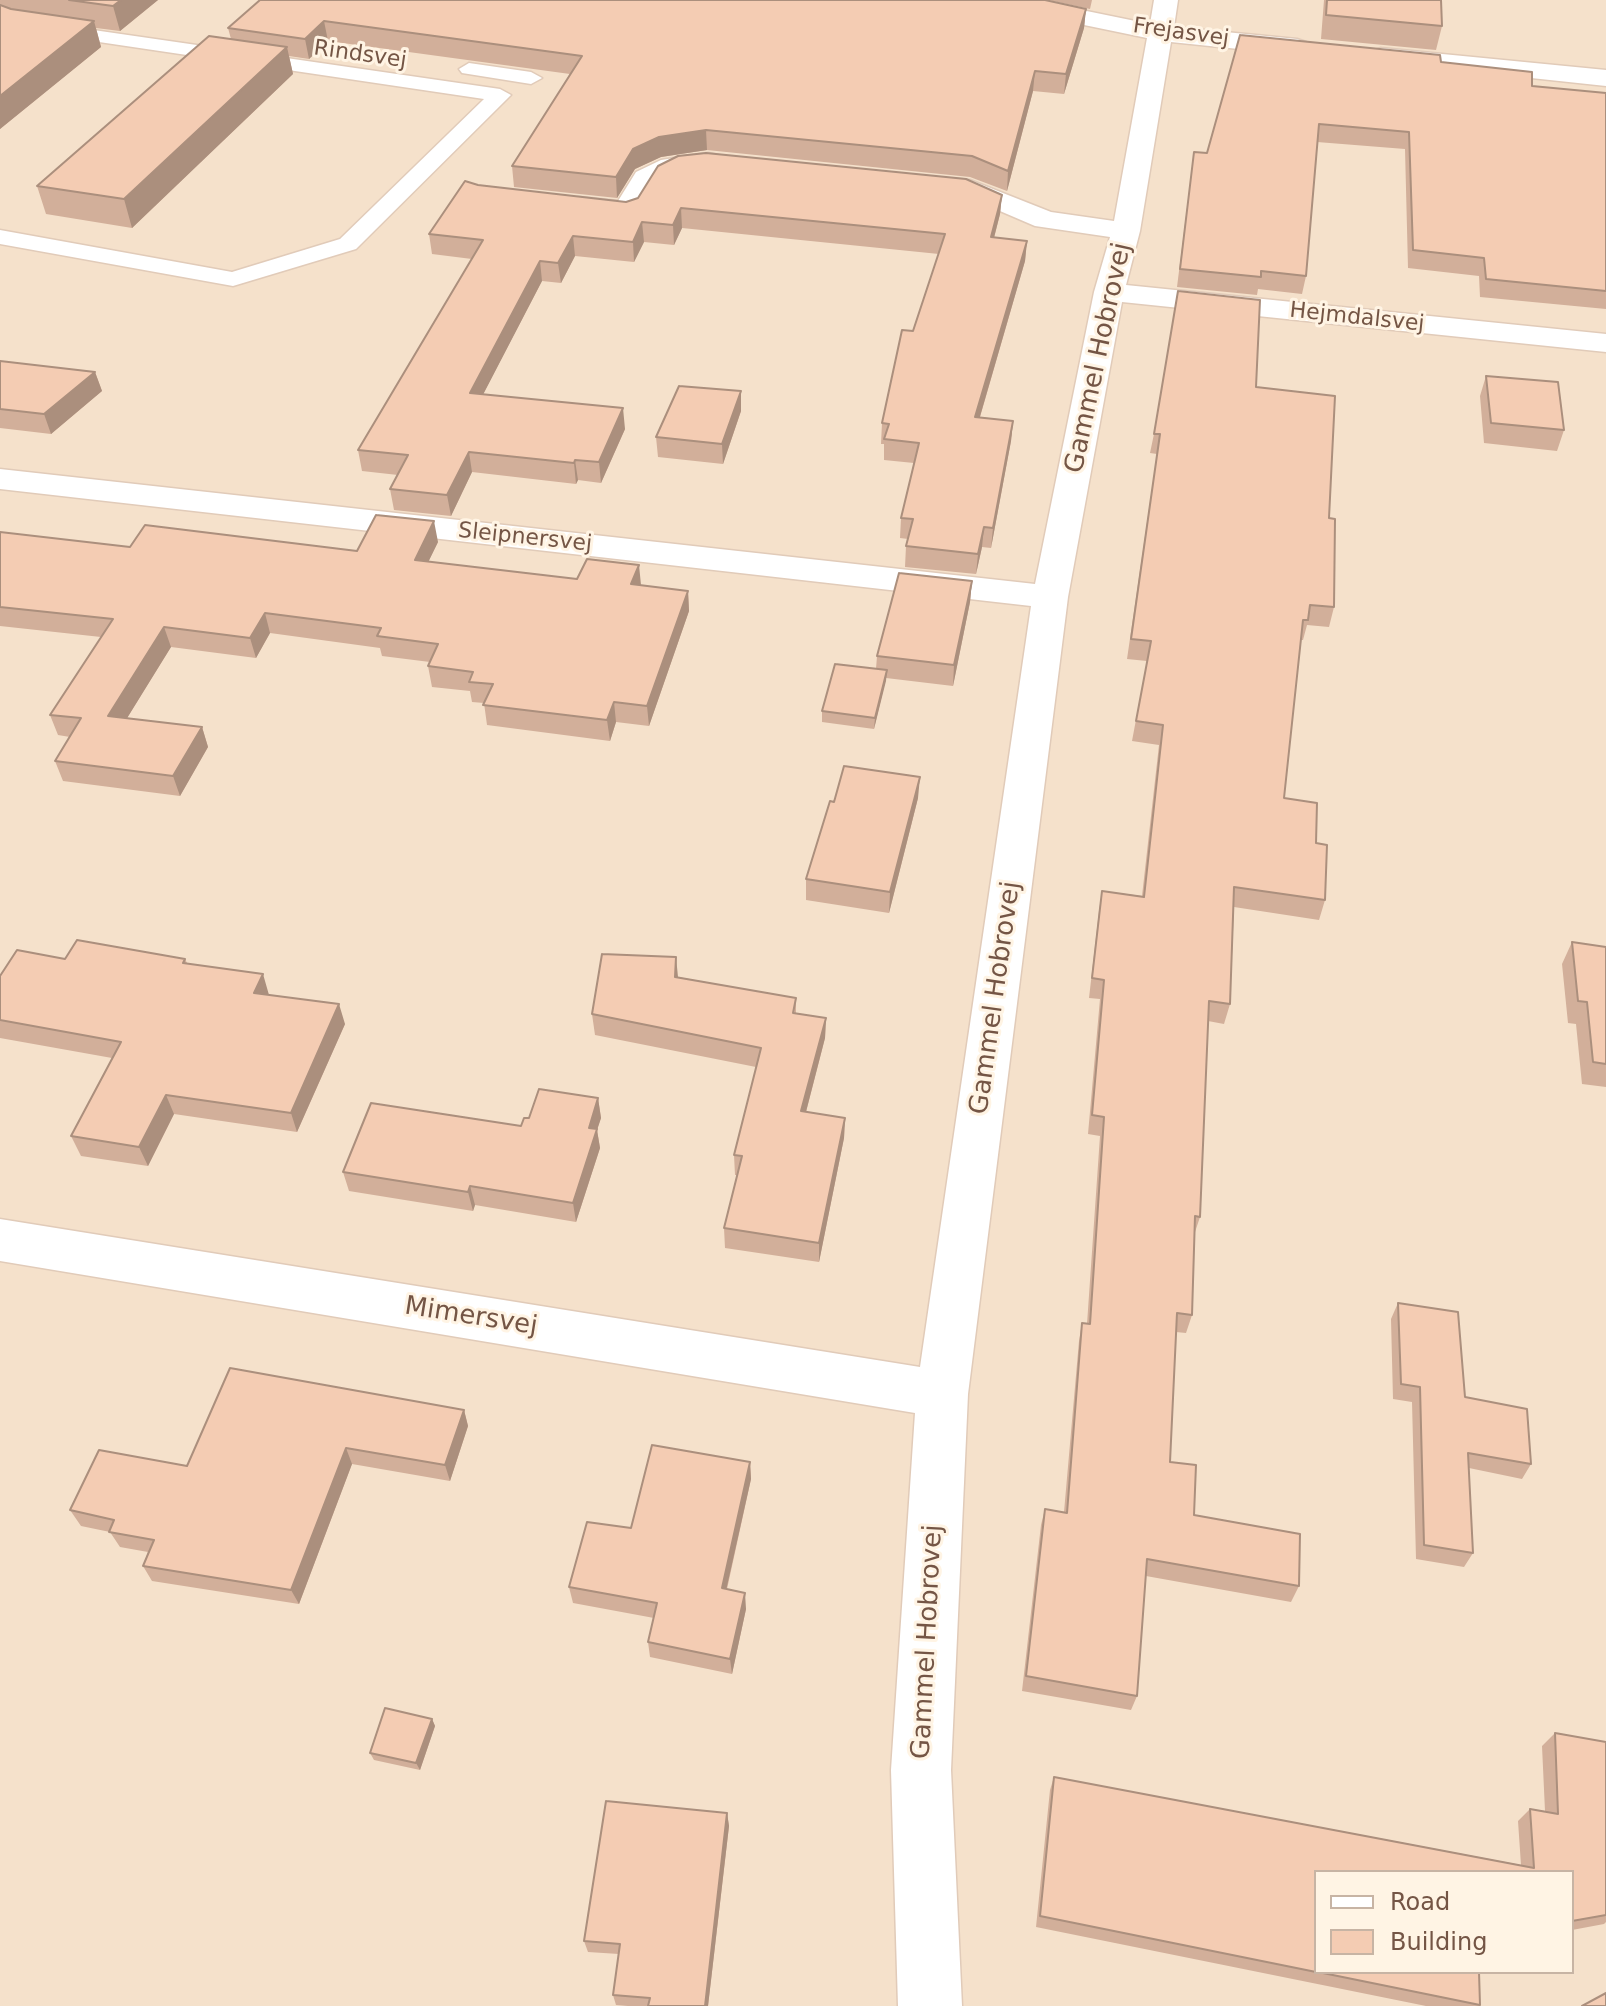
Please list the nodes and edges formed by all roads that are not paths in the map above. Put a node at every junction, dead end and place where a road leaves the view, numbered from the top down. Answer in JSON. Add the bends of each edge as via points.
{"nodes":[{"id":1,"x":997,"y":0,"type":"edge"},
{"id":2,"x":1162,"y":16,"type":"edge"},
{"id":3,"x":1326,"y":50,"type":"edge"},
{"id":4,"x":1357,"y":53,"type":"edge"},
{"id":5,"x":531,"y":78,"type":"edge"},
{"id":6,"x":1606,"y":78,"type":"edge"},
{"id":7,"x":738,"y":164,"type":"edge"},
{"id":8,"x":923,"y":184,"type":"edge"},
{"id":9,"x":554,"y":202,"type":"edge"},
{"id":10,"x":1126,"y":231,"type":"junction"},
{"id":11,"x":0,"y":237,"type":"edge"},
{"id":12,"x":1109,"y":292,"type":"junction"},
{"id":13,"x":1606,"y":343,"type":"edge"},
{"id":14,"x":0,"y":479,"type":"edge"},
{"id":15,"x":1050,"y":597,"type":"junction"},
{"id":16,"x":0,"y":1240,"type":"edge"},
{"id":17,"x":942,"y":1394,"type":"junction"},
{"id":18,"x":930,"y":2006,"type":"edge"}],
"edges":[{"from":1,"to":2,"type":"street","name":"Frejasvej"},
{"from":2,"to":3,"type":"street","name":"Frejasvej"},
{"from":2,"to":10,"type":"street","name":"Gammel Hobrovej"},
{"from":4,"to":6,"type":"street"},
{"from":5,"to":11,"type":"lane","name":"Rindsvej","via":[[36,20],[500,95],[348,244],[233,279]]},
{"from":7,"to":9,"type":"street","via":[[671,166],[646,178],[627,210]]},
{"from":8,"to":10,"type":"street","via":[[970,188],[1045,220]]},
{"from":10,"to":12,"type":"street","name":"Gammel Hobrovej"},
{"from":12,"to":13,"type":"street","name":"Hejmdalsvej"},
{"from":12,"to":15,"type":"street","name":"Gammel Hobrovej"},
{"from":14,"to":15,"type":"street","name":"Sleipnersvej"},
{"from":15,"to":17,"type":"street","name":"Gammel Hobrovej"},
{"from":16,"to":17,"type":"street","name":"Mimersvej"},
{"from":17,"to":18,"type":"street","name":"Gammel Hobrovej","via":[[921,1770]]}]}
